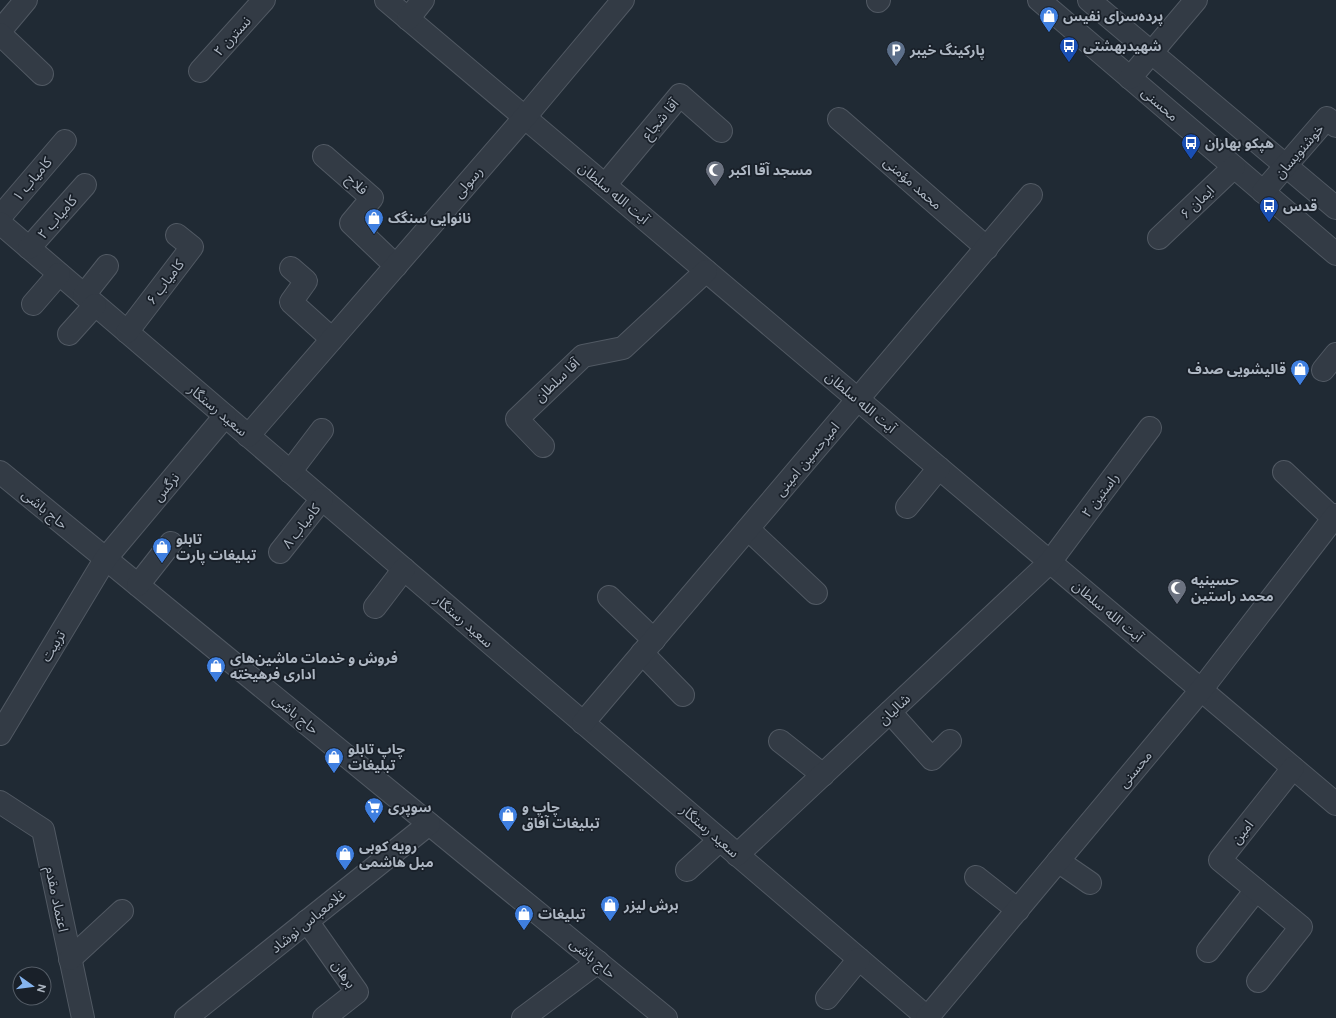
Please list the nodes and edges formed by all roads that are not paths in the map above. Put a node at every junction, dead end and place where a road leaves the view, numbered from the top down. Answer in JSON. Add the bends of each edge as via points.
{"nodes":[{"id":1,"x":26,"y":0,"type":"edge"},
{"id":2,"x":264,"y":0,"type":"edge"},
{"id":3,"x":386,"y":0,"type":"edge"},
{"id":4,"x":422,"y":0,"type":"edge"},
{"id":5,"x":623,"y":0,"type":"edge"},
{"id":6,"x":1040,"y":0,"type":"edge"},
{"id":7,"x":1089,"y":0,"type":"edge"},
{"id":8,"x":1196,"y":0,"type":"edge"},
{"id":9,"x":408,"y":19,"type":"junction"},
{"id":10,"x":0,"y":32,"type":"edge"},
{"id":11,"x":1152,"y":53,"type":"junction"},
{"id":12,"x":200,"y":72,"type":"dead end"},
{"id":13,"x":42,"y":74,"type":"dead end"},
{"id":14,"x":1130,"y":78,"type":"junction"},
{"id":15,"x":525,"y":118,"type":"junction"},
{"id":16,"x":840,"y":119,"type":"dead end"},
{"id":17,"x":1336,"y":126,"type":"edge"},
{"id":18,"x":722,"y":131,"type":"dead end"},
{"id":19,"x":65,"y":141,"type":"dead end"},
{"id":20,"x":324,"y":156,"type":"dead end"},
{"id":21,"x":1286,"y":166,"type":"junction"},
{"id":22,"x":1234,"y":167,"type":"junction"},
{"id":23,"x":85,"y":185,"type":"dead end"},
{"id":24,"x":605,"y":185,"type":"junction"},
{"id":25,"x":1263,"y":192,"type":"junction"},
{"id":26,"x":1031,"y":196,"type":"dead end"},
{"id":27,"x":1336,"y":208,"type":"edge"},
{"id":28,"x":0,"y":217,"type":"edge"},
{"id":29,"x":0,"y":223,"type":"edge"},
{"id":30,"x":177,"y":234,"type":"dead end"},
{"id":31,"x":1159,"y":238,"type":"dead end"},
{"id":32,"x":29,"y":248,"type":"junction"},
{"id":33,"x":987,"y":248,"type":"junction"},
{"id":34,"x":1336,"y":254,"type":"edge"},
{"id":35,"x":107,"y":266,"type":"dead end"},
{"id":36,"x":396,"y":266,"type":"junction"},
{"id":37,"x":291,"y":268,"type":"dead end"},
{"id":38,"x":706,"y":271,"type":"junction"},
{"id":39,"x":59,"y":274,"type":"junction"},
{"id":40,"x":90,"y":300,"type":"junction"},
{"id":41,"x":33,"y":304,"type":"dead end"},
{"id":42,"x":127,"y":332,"type":"junction"},
{"id":43,"x":68,"y":334,"type":"dead end"},
{"id":44,"x":332,"y":339,"type":"junction"},
{"id":45,"x":858,"y":400,"type":"junction"},
{"id":46,"x":226,"y":416,"type":"junction"},
{"id":47,"x":1150,"y":428,"type":"dead end"},
{"id":48,"x":322,"y":430,"type":"dead end"},
{"id":49,"x":248,"y":436,"type":"junction"},
{"id":50,"x":543,"y":446,"type":"dead end"},
{"id":51,"x":939,"y":468,"type":"junction"},
{"id":52,"x":0,"y":472,"type":"edge"},
{"id":53,"x":290,"y":472,"type":"junction"},
{"id":54,"x":1284,"y":472,"type":"dead end"},
{"id":55,"x":322,"y":499,"type":"junction"},
{"id":56,"x":907,"y":508,"type":"dead end"},
{"id":57,"x":1335,"y":517,"type":"edge"},
{"id":58,"x":748,"y":529,"type":"junction"},
{"id":59,"x":171,"y":543,"type":"dead end"},
{"id":60,"x":280,"y":552,"type":"dead end"},
{"id":61,"x":106,"y":558,"type":"junction"},
{"id":62,"x":1050,"y":562,"type":"junction"},
{"id":63,"x":404,"y":569,"type":"junction"},
{"id":64,"x":138,"y":585,"type":"junction"},
{"id":65,"x":816,"y":593,"type":"dead end"},
{"id":66,"x":609,"y":597,"type":"dead end"},
{"id":67,"x":375,"y":607,"type":"dead end"},
{"id":68,"x":648,"y":646,"type":"junction"},
{"id":69,"x":1201,"y":690,"type":"junction"},
{"id":70,"x":683,"y":695,"type":"dead end"},
{"id":71,"x":890,"y":712,"type":"junction"},
{"id":72,"x":583,"y":723,"type":"junction"},
{"id":73,"x":0,"y":734,"type":"edge"},
{"id":74,"x":780,"y":741,"type":"dead end"},
{"id":75,"x":950,"y":741,"type":"dead end"},
{"id":76,"x":1293,"y":768,"type":"junction"},
{"id":77,"x":823,"y":775,"type":"junction"},
{"id":78,"x":0,"y":802,"type":"edge"},
{"id":79,"x":1336,"y":804,"type":"edge"},
{"id":80,"x":429,"y":824,"type":"junction"},
{"id":81,"x":720,"y":840,"type":"junction"},
{"id":82,"x":737,"y":855,"type":"junction"},
{"id":83,"x":1058,"y":861,"type":"junction"},
{"id":84,"x":688,"y":870,"type":"dead end"},
{"id":85,"x":976,"y":876,"type":"dead end"},
{"id":86,"x":1090,"y":883,"type":"dead end"},
{"id":87,"x":1256,"y":890,"type":"junction"},
{"id":88,"x":1018,"y":910,"type":"junction"},
{"id":89,"x":122,"y":911,"type":"dead end"},
{"id":90,"x":307,"y":921,"type":"junction"},
{"id":91,"x":1208,"y":951,"type":"dead end"},
{"id":92,"x":70,"y":958,"type":"junction"},
{"id":93,"x":860,"y":960,"type":"junction"},
{"id":94,"x":598,"y":962,"type":"junction"},
{"id":95,"x":1258,"y":981,"type":"dead end"},
{"id":96,"x":827,"y":998,"type":"dead end"},
{"id":97,"x":83,"y":1018,"type":"edge"},
{"id":98,"x":186,"y":1018,"type":"edge"},
{"id":99,"x":324,"y":1018,"type":"edge"},
{"id":100,"x":523,"y":1018,"type":"edge"},
{"id":101,"x":666,"y":1018,"type":"edge"},
{"id":102,"x":927,"y":1018,"type":"edge"}],
"edges":[{"from":1,"to":10,"type":"street"},
{"from":2,"to":12,"type":"street","name":"نسترن ۲"},
{"from":3,"to":9,"type":"street","name":"آیت الله سلطان"},
{"from":4,"to":9,"type":"street"},
{"from":5,"to":15,"type":"street","name":"رسولی"},
{"from":6,"to":14,"type":"street","name":"محسنی"},
{"from":7,"to":11,"type":"street"},
{"from":8,"to":11,"type":"street"},
{"from":9,"to":15,"type":"street","name":"آیت الله سلطان"},
{"from":10,"to":13,"type":"street"},
{"from":11,"to":14,"type":"street"},
{"from":11,"to":21,"type":"street"},
{"from":14,"to":22,"type":"street","name":"محسنی"},
{"from":15,"to":24,"type":"street","name":"آیت الله سلطان"},
{"from":15,"to":36,"type":"street","name":"رسولی"},
{"from":16,"to":33,"type":"street","name":"محمد مؤمنی"},
{"from":17,"to":21,"type":"street","name":"خوشنویسان","via":[[1327,118]]},
{"from":18,"to":24,"type":"street","name":"آقا شجاع","via":[[680,95]]},
{"from":19,"to":28,"type":"street","name":"کامیاب ۱"},
{"from":20,"to":36,"type":"street","name":"فلاح","via":[[372,198],[351,223]]},
{"from":21,"to":25,"type":"street","name":"خوشنویسان"},
{"from":21,"to":27,"type":"street"},
{"from":22,"to":25,"type":"street","name":"محسنی"},
{"from":22,"to":31,"type":"street","name":"ایمان ۶"},
{"from":23,"to":32,"type":"street","name":"کامیاب ۲"},
{"from":24,"to":38,"type":"street","name":"آیت الله سلطان"},
{"from":25,"to":34,"type":"street","name":"محسنی"},
{"from":26,"to":33,"type":"street","name":"امیرحسین امینی"},
{"from":29,"to":32,"type":"street","name":"سعید رستگار"},
{"from":30,"to":42,"type":"street","name":"کامیاب ۶","via":[[192,247]]},
{"from":32,"to":39,"type":"street","name":"سعید رستگار"},
{"from":33,"to":45,"type":"street","name":"امیرحسین امینی"},
{"from":35,"to":40,"type":"street"},
{"from":36,"to":44,"type":"street","name":"رسولی"},
{"from":37,"to":44,"type":"street","via":[[306,281],[291,302]]},
{"from":38,"to":45,"type":"street","name":"آیت الله سلطان"},
{"from":38,"to":50,"type":"street","name":"آقا سلطان","via":[[623,348],[582,356],[517,418]]},
{"from":39,"to":40,"type":"street","name":"سعید رستگار"},
{"from":39,"to":41,"type":"street"},
{"from":40,"to":42,"type":"street","name":"سعید رستگار"},
{"from":40,"to":43,"type":"street"},
{"from":42,"to":46,"type":"street","name":"سعید رستگار"},
{"from":44,"to":49,"type":"street","name":"رسولی"},
{"from":45,"to":51,"type":"street","name":"آیت الله سلطان"},
{"from":45,"to":58,"type":"street","name":"امیرحسین امینی"},
{"from":46,"to":49,"type":"street","name":"سعید رستگار"},
{"from":46,"to":61,"type":"street","name":"نرگس"},
{"from":47,"to":62,"type":"street","name":"راستین ۲"},
{"from":48,"to":53,"type":"street"},
{"from":49,"to":53,"type":"street","name":"سعید رستگار"},
{"from":51,"to":56,"type":"street"},
{"from":51,"to":62,"type":"street","name":"آیت الله سلطان"},
{"from":52,"to":61,"type":"street","name":"حاج باشی"},
{"from":53,"to":55,"type":"street","name":"سعید رستگار"},
{"from":54,"to":57,"type":"street"},
{"from":55,"to":60,"type":"street","name":"کامیاب ۸"},
{"from":55,"to":63,"type":"street","name":"سعید رستگار"},
{"from":57,"to":69,"type":"street","name":"محسنی"},
{"from":58,"to":65,"type":"street"},
{"from":58,"to":68,"type":"street","name":"امیرحسین امینی"},
{"from":59,"to":64,"type":"street"},
{"from":61,"to":64,"type":"street","name":"حاج باشی"},
{"from":61,"to":73,"type":"street","name":"تربیت"},
{"from":62,"to":69,"type":"street","name":"آیت الله سلطان"},
{"from":62,"to":71,"type":"street","name":"شالیان"},
{"from":63,"to":67,"type":"street"},
{"from":63,"to":72,"type":"street","name":"سعید رستگار"},
{"from":64,"to":80,"type":"street","name":"حاج باشی"},
{"from":66,"to":68,"type":"street"},
{"from":68,"to":70,"type":"street"},
{"from":68,"to":72,"type":"street","name":"امیرحسین امینی"},
{"from":69,"to":76,"type":"street","name":"آیت الله سلطان"},
{"from":69,"to":83,"type":"street","name":"محسنی"},
{"from":71,"to":75,"type":"street","via":[[932,759]]},
{"from":71,"to":77,"type":"street","name":"شالیان"},
{"from":72,"to":81,"type":"street","name":"سعید رستگار"},
{"from":74,"to":77,"type":"street"},
{"from":76,"to":79,"type":"street","name":"آیت الله سلطان"},
{"from":76,"to":87,"type":"street","name":"امین","via":[[1220,860]]},
{"from":77,"to":82,"type":"street","name":"شالیان"},
{"from":78,"to":92,"type":"street","name":"اعتماد مقدم","via":[[43,830]]},
{"from":80,"to":90,"type":"street","name":"غلامعباس نوشاد"},
{"from":80,"to":94,"type":"street","name":"حاج باشی"},
{"from":81,"to":82,"type":"street","name":"سعید رستگار"},
{"from":81,"to":84,"type":"street"},
{"from":82,"to":93,"type":"street","name":"سعید رستگار"},
{"from":83,"to":86,"type":"street"},
{"from":83,"to":88,"type":"street","name":"محسنی"},
{"from":85,"to":88,"type":"street"},
{"from":87,"to":91,"type":"street"},
{"from":87,"to":95,"type":"street","name":"امین","via":[[1301,927]]},
{"from":88,"to":102,"type":"street","name":"محسنی"},
{"from":89,"to":92,"type":"street"},
{"from":90,"to":98,"type":"street","name":"غلامعباس نوشاد"},
{"from":90,"to":99,"type":"street","name":"برهان","via":[[357,992]]},
{"from":92,"to":97,"type":"street","name":"اعتماد مقدم"},
{"from":93,"to":96,"type":"street"},
{"from":93,"to":102,"type":"street","name":"سعید رستگار"},
{"from":94,"to":100,"type":"street"},
{"from":94,"to":101,"type":"street","name":"حاج باشی"}]}
